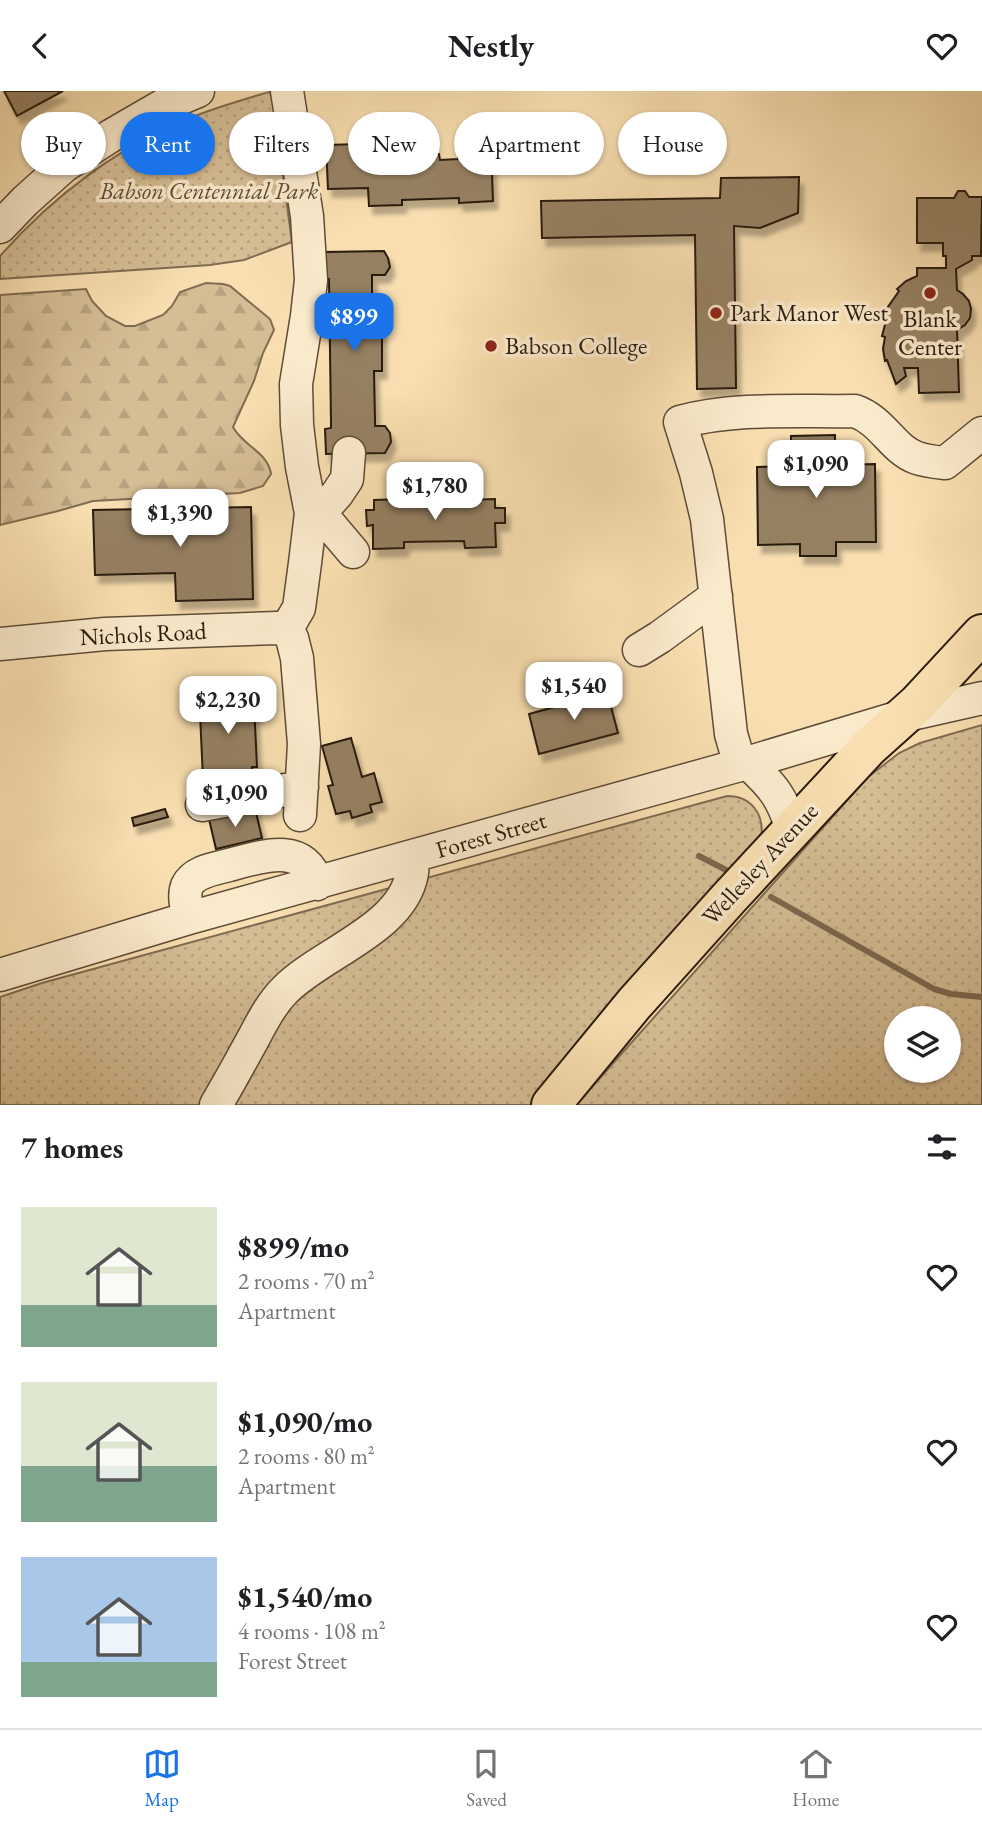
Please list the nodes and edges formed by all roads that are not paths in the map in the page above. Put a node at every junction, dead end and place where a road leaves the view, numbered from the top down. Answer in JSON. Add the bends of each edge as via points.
{"nodes":[{"id":1,"x":198,"y":91,"type":"edge"},
{"id":2,"x":286,"y":91,"type":"edge"},
{"id":3,"x":0,"y":227,"type":"edge"},
{"id":4,"x":982,"y":433,"type":"edge"},
{"id":5,"x":349,"y":453,"type":"dead end"},
{"id":6,"x":315,"y":513,"type":"junction"},
{"id":7,"x":353,"y":552,"type":"dead end"},
{"id":8,"x":716,"y":596,"type":"junction"},
{"id":9,"x":286,"y":630,"type":"junction"},
{"id":10,"x":982,"y":634,"type":"edge"},
{"id":11,"x":0,"y":643,"type":"edge"},
{"id":12,"x":639,"y":650,"type":"dead end"},
{"id":13,"x":982,"y":698,"type":"edge"},
{"id":14,"x":903,"y":716,"type":"junction"},
{"id":15,"x":744,"y":764,"type":"junction"},
{"id":16,"x":202,"y":805,"type":"dead end"},
{"id":17,"x":792,"y":829,"type":"junction"},
{"id":18,"x":412,"y":857,"type":"junction"},
{"id":19,"x":0,"y":975,"type":"edge"},
{"id":20,"x":216,"y":1105,"type":"edge"},
{"id":21,"x":551,"y":1105,"type":"edge"}],
"edges":[{"from":1,"to":3,"type":"street","via":[[162,106],[64,166]]},
{"from":2,"to":6,"type":"street","via":[[309,242],[311,280],[296,384],[298,435]]},
{"from":4,"to":8,"type":"street","via":[[945,463],[916,458],[874,421],[855,411],[727,413],[680,422],[704,506]]},
{"from":5,"to":6,"type":"street","via":[[347,479]]},
{"from":6,"to":7,"type":"street"},
{"from":6,"to":9,"type":"street","via":[[299,608]]},
{"from":8,"to":12,"type":"street"},
{"from":8,"to":15,"type":"street","via":[[731,734]]},
{"from":9,"to":11,"type":"street","name":"Nichols Road","via":[[104,634]]},
{"from":9,"to":16,"type":"street","via":[[297,658],[304,744],[301,801]]},
{"from":10,"to":14,"type":"main road","name":"Wellesley Avenue"},
{"from":13,"to":14,"type":"street","name":"Forest Street"},
{"from":14,"to":15,"type":"street","name":"Forest Street"},
{"from":14,"to":17,"type":"main road","name":"Wellesley Avenue"},
{"from":15,"to":17,"type":"street","via":[[777,793]]},
{"from":15,"to":18,"type":"street","name":"Forest Street"},
{"from":17,"to":21,"type":"main road","name":"Wellesley Avenue","via":[[642,994]]},
{"from":18,"to":19,"type":"street","name":"Forest Street"},
{"from":18,"to":20,"type":"street","via":[[413,872],[390,915],[284,990]]}]}
